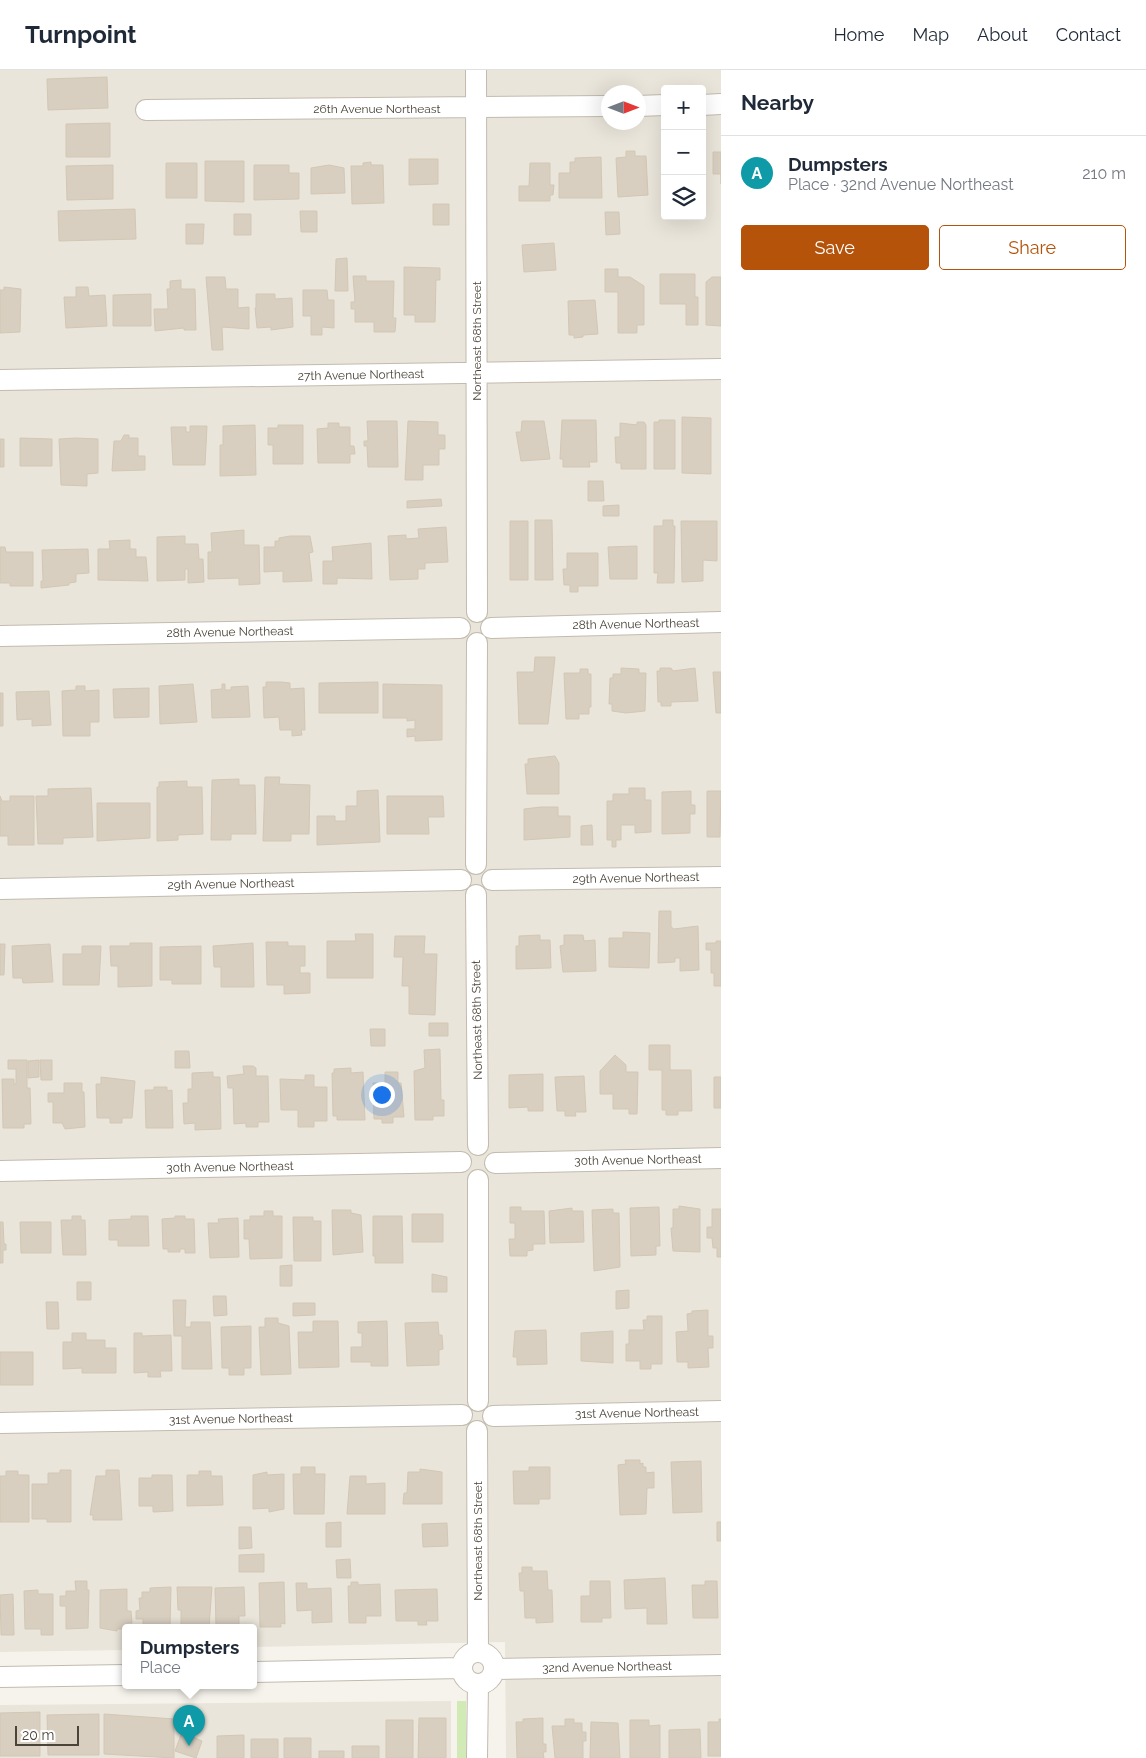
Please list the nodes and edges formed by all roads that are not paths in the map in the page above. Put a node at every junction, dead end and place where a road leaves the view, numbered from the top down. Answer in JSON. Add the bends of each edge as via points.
{"nodes":[{"id":1,"x":476,"y":70,"type":"edge"},
{"id":2,"x":721,"y":104,"type":"edge"},
{"id":3,"x":661,"y":105,"type":"edge"},
{"id":4,"x":706,"y":105,"type":"edge"},
{"id":5,"x":601,"y":106,"type":"edge"},
{"id":6,"x":646,"y":106,"type":"edge"},
{"id":7,"x":476,"y":108,"type":"junction"},
{"id":8,"x":146,"y":110,"type":"dead end"},
{"id":9,"x":721,"y":369,"type":"edge"},
{"id":10,"x":477,"y":373,"type":"junction"},
{"id":11,"x":0,"y":380,"type":"edge"},
{"id":12,"x":477,"y":612,"type":"junction"},
{"id":13,"x":721,"y":622,"type":"edge"},
{"id":14,"x":460,"y":628,"type":"junction"},
{"id":15,"x":491,"y":628,"type":"junction"},
{"id":16,"x":0,"y":636,"type":"edge"},
{"id":17,"x":477,"y":644,"type":"junction"},
{"id":18,"x":476,"y":864,"type":"junction"},
{"id":19,"x":721,"y":877,"type":"edge"},
{"id":20,"x":461,"y":880,"type":"junction"},
{"id":21,"x":492,"y":880,"type":"junction"},
{"id":22,"x":0,"y":888,"type":"edge"},
{"id":23,"x":476,"y":895,"type":"junction"},
{"id":24,"x":478,"y":1145,"type":"junction"},
{"id":25,"x":721,"y":1158,"type":"edge"},
{"id":26,"x":461,"y":1162,"type":"junction"},
{"id":27,"x":495,"y":1163,"type":"junction"},
{"id":28,"x":0,"y":1171,"type":"edge"},
{"id":29,"x":478,"y":1180,"type":"junction"},
{"id":30,"x":478,"y":1400,"type":"junction"},
{"id":31,"x":721,"y":1412,"type":"edge"},
{"id":32,"x":462,"y":1415,"type":"junction"},
{"id":33,"x":493,"y":1416,"type":"junction"},
{"id":34,"x":0,"y":1423,"type":"edge"},
{"id":35,"x":477,"y":1431,"type":"junction"},
{"id":36,"x":478,"y":1652,"type":"junction"},
{"id":37,"x":721,"y":1665,"type":"edge"},
{"id":38,"x":462,"y":1668,"type":"junction"},
{"id":39,"x":494,"y":1669,"type":"junction"},
{"id":40,"x":257,"y":1672,"type":"edge"},
{"id":41,"x":122,"y":1674,"type":"edge"},
{"id":42,"x":0,"y":1677,"type":"edge"},
{"id":43,"x":478,"y":1684,"type":"junction"},
{"id":44,"x":477,"y":1758,"type":"edge"}],
"edges":[{"from":1,"to":7,"type":"street","name":"Northeast 68th Street"},
{"from":2,"to":4,"type":"street"},
{"from":3,"to":6,"type":"street"},
{"from":5,"to":7,"type":"street","name":"26th Avenue Northeast"},
{"from":7,"to":8,"type":"street","name":"26th Avenue Northeast"},
{"from":7,"to":10,"type":"street","name":"Northeast 68th Street"},
{"from":9,"to":10,"type":"street","name":"27th Avenue Northeast"},
{"from":10,"to":11,"type":"street","name":"27th Avenue Northeast"},
{"from":10,"to":12,"type":"street","name":"Northeast 68th Street"},
{"from":12,"to":14,"type":"street","via":[[464,617]]},
{"from":12,"to":15,"type":"street","via":[[487,616]]},
{"from":13,"to":15,"type":"street","name":"28th Avenue Northeast"},
{"from":14,"to":16,"type":"street","name":"28th Avenue Northeast"},
{"from":14,"to":17,"type":"street","via":[[465,640]]},
{"from":15,"to":17,"type":"street","via":[[489,636]]},
{"from":17,"to":18,"type":"street"},
{"from":18,"to":20,"type":"street","via":[[466,869]]},
{"from":18,"to":21,"type":"street","via":[[488,869]]},
{"from":19,"to":21,"type":"street","name":"29th Avenue Northeast"},
{"from":20,"to":22,"type":"street","name":"29th Avenue Northeast"},
{"from":20,"to":23,"type":"street","via":[[466,891]]},
{"from":21,"to":23,"type":"street","via":[[486,892]]},
{"from":23,"to":24,"type":"street","name":"Northeast 68th Street"},
{"from":24,"to":26,"type":"street","via":[[465,1151]]},
{"from":24,"to":27,"type":"street","via":[[489,1149]]},
{"from":25,"to":27,"type":"street","name":"30th Avenue Northeast"},
{"from":26,"to":28,"type":"street","name":"30th Avenue Northeast"},
{"from":26,"to":29,"type":"street","via":[[467,1175]]},
{"from":27,"to":29,"type":"street","via":[[489,1176]]},
{"from":29,"to":30,"type":"street"},
{"from":30,"to":32,"type":"street","via":[[465,1406]]},
{"from":30,"to":33,"type":"street","via":[[489,1405]]},
{"from":31,"to":33,"type":"street","name":"31st Avenue Northeast"},
{"from":32,"to":34,"type":"street","name":"31st Avenue Northeast"},
{"from":32,"to":35,"type":"street","via":[[466,1426]]},
{"from":33,"to":35,"type":"street","via":[[488,1427]]},
{"from":35,"to":36,"type":"street","name":"Northeast 68th Street"},
{"from":36,"to":38,"type":"street","via":[[468,1655]]},
{"from":36,"to":39,"type":"street","via":[[489,1656]]},
{"from":37,"to":39,"type":"street","name":"32nd Avenue Northeast"},
{"from":38,"to":40,"type":"street"},
{"from":38,"to":43,"type":"street","via":[[466,1680]]},
{"from":39,"to":43,"type":"street","via":[[489,1680]]},
{"from":41,"to":42,"type":"street"},
{"from":43,"to":44,"type":"street"}]}
